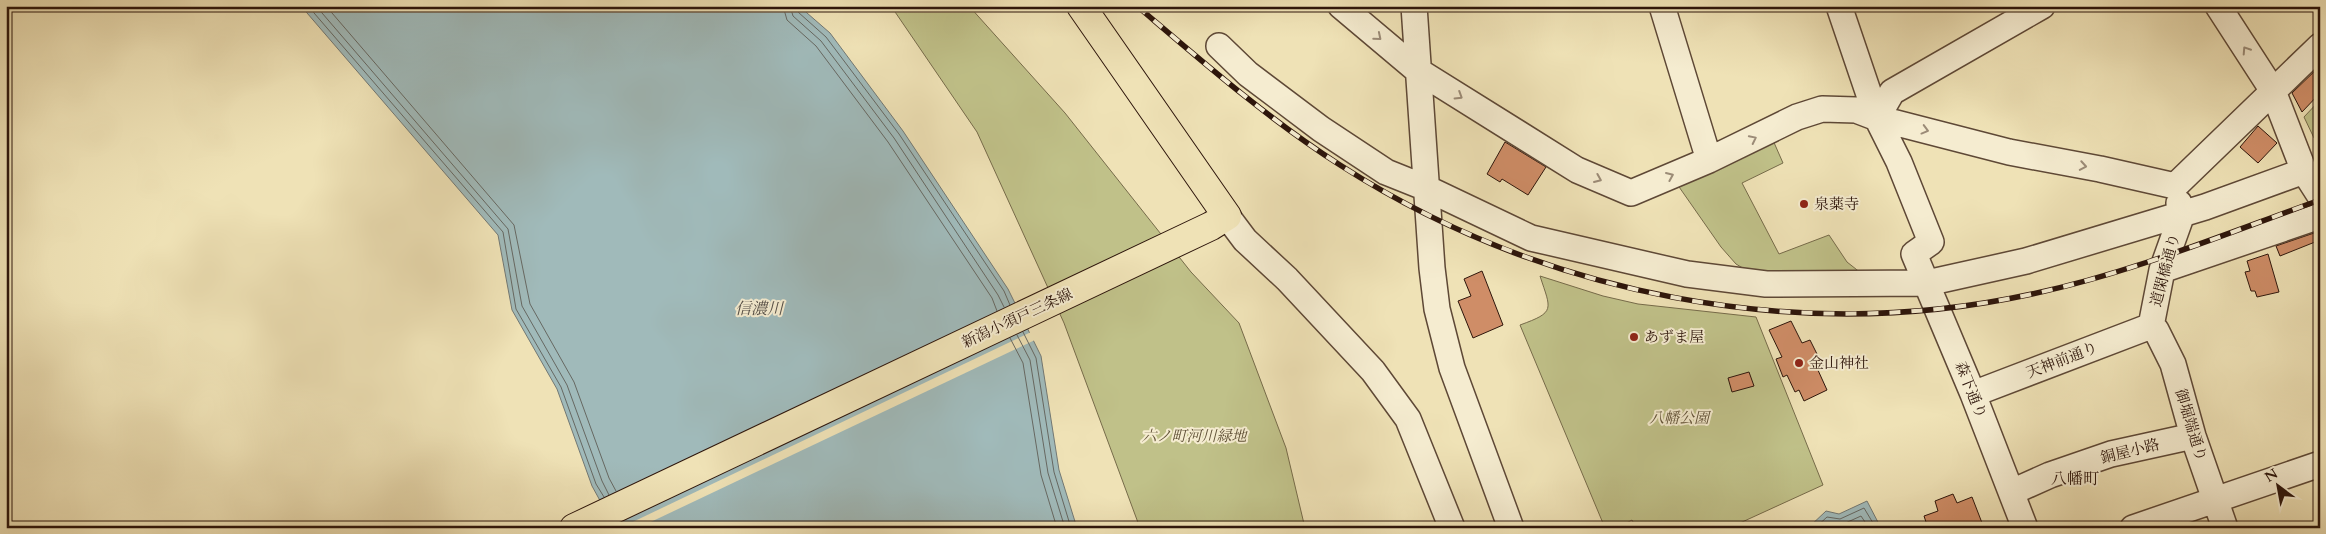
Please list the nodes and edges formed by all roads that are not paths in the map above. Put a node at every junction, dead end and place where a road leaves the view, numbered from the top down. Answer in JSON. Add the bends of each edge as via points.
{"nodes":[{"id":1,"x":1081,"y":6,"type":"edge"},
{"id":2,"x":1341,"y":6,"type":"edge"},
{"id":3,"x":1414,"y":6,"type":"edge"},
{"id":4,"x":1662,"y":6,"type":"edge"},
{"id":5,"x":1839,"y":6,"type":"edge"},
{"id":6,"x":2042,"y":6,"type":"edge"},
{"id":7,"x":2218,"y":6,"type":"edge"},
{"id":8,"x":1219,"y":46,"type":"dead end"},
{"id":9,"x":2320,"y":46,"type":"edge"},
{"id":10,"x":1417,"y":70,"type":"junction"},
{"id":11,"x":2273,"y":91,"type":"junction"},
{"id":12,"x":1877,"y":118,"type":"junction"},
{"id":13,"x":1709,"y":160,"type":"junction"},
{"id":14,"x":2308,"y":162,"type":"edge"},
{"id":15,"x":2175,"y":186,"type":"junction"},
{"id":16,"x":1426,"y":188,"type":"junction"},
{"id":17,"x":2320,"y":196,"type":"edge"},
{"id":18,"x":2182,"y":214,"type":"junction"},
{"id":19,"x":2320,"y":216,"type":"edge"},
{"id":20,"x":1219,"y":221,"type":"junction"},
{"id":21,"x":2162,"y":270,"type":"junction"},
{"id":22,"x":1927,"y":283,"type":"junction"},
{"id":23,"x":2151,"y":326,"type":"junction"},
{"id":24,"x":1973,"y":394,"type":"junction"},
{"id":25,"x":2193,"y":436,"type":"junction"},
{"id":26,"x":2320,"y":464,"type":"edge"},
{"id":27,"x":2012,"y":492,"type":"junction"},
{"id":28,"x":2215,"y":500,"type":"junction"},
{"id":29,"x":574,"y":528,"type":"edge"},
{"id":30,"x":1452,"y":528,"type":"edge"},
{"id":31,"x":1511,"y":528,"type":"edge"},
{"id":32,"x":2025,"y":528,"type":"edge"},
{"id":33,"x":2133,"y":528,"type":"edge"},
{"id":34,"x":2224,"y":528,"type":"edge"}],
"edges":[{"from":1,"to":20,"type":"main road"},
{"from":2,"to":10,"type":"street","one_way":true},
{"from":3,"to":10,"type":"street"},
{"from":4,"to":13,"type":"street"},
{"from":5,"to":12,"type":"street"},
{"from":6,"to":12,"type":"street","via":[[1892,92]]},
{"from":11,"to":7,"type":"street","one_way":true},
{"from":8,"to":16,"type":"street","via":[[1248,74],[1321,129],[1386,172]]},
{"from":9,"to":11,"type":"street"},
{"from":10,"to":13,"type":"street","one_way":true,"via":[[1577,170],[1630,193]]},
{"from":10,"to":16,"type":"street"},
{"from":11,"to":14,"type":"street"},
{"from":11,"to":15,"type":"street"},
{"from":13,"to":12,"type":"street","one_way":true,"via":[[1797,117],[1822,109],[1856,110]]},
{"from":12,"to":15,"type":"street","one_way":true,"via":[[2009,152]]},
{"from":12,"to":22,"type":"street","name":"森下通り","via":[[1899,162],[1931,242],[1914,254]]},
{"from":14,"to":17,"type":"street"},
{"from":14,"to":18,"type":"street"},
{"from":15,"to":18,"type":"street"},
{"from":16,"to":22,"type":"street","via":[[1531,238],[1687,274],[1766,284]]},
{"from":16,"to":31,"type":"street","via":[[1432,268],[1443,337]]},
{"from":18,"to":21,"type":"street","name":"道閑橋通り"},
{"from":18,"to":22,"type":"street","via":[[2026,261]]},
{"from":19,"to":21,"type":"street"},
{"from":20,"to":29,"type":"main road","name":"新潟小須戸三条線"},
{"from":20,"to":30,"type":"street","via":[[1287,279],[1373,371],[1408,419]]},
{"from":21,"to":23,"type":"street","name":"道閑橋通り"},
{"from":22,"to":24,"type":"street","name":"森下通り"},
{"from":23,"to":24,"type":"street","name":"天神前通り"},
{"from":23,"to":25,"type":"street","name":"御堀端通り","via":[[2173,364]]},
{"from":24,"to":27,"type":"street","name":"森下通り"},
{"from":25,"to":27,"type":"street","name":"銅屋小路","via":[[2112,454]]},
{"from":25,"to":28,"type":"street","name":"御堀端通り"},
{"from":26,"to":28,"type":"street"},
{"from":27,"to":32,"type":"street","name":"森下通り"},
{"from":28,"to":33,"type":"street"},
{"from":28,"to":34,"type":"street","name":"御堀端通り"}]}
